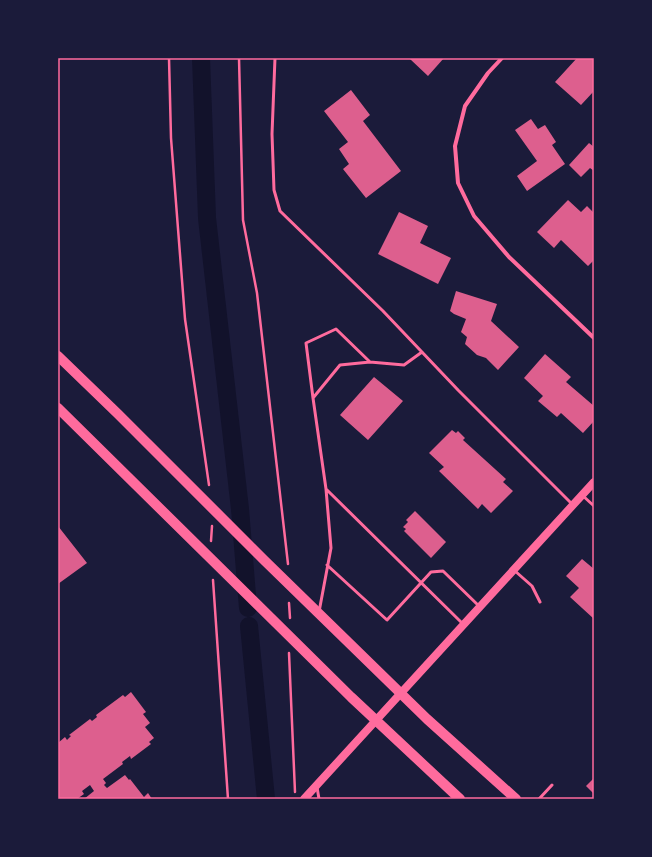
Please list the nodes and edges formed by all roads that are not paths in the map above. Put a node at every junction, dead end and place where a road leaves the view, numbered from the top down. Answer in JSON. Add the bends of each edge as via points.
{"nodes":[{"id":1,"x":275,"y":58,"type":"edge"},
{"id":2,"x":502,"y":58,"type":"edge"},
{"id":3,"x":594,"y":338,"type":"edge"},
{"id":4,"x":422,"y":352,"type":"junction"},
{"id":5,"x":58,"y":356,"type":"edge"},
{"id":6,"x":370,"y":362,"type":"junction"},
{"id":7,"x":313,"y":398,"type":"junction"},
{"id":8,"x":58,"y":408,"type":"edge"},
{"id":9,"x":594,"y":482,"type":"edge"},
{"id":10,"x":326,"y":489,"type":"junction"},
{"id":11,"x":582,"y":495,"type":"junction"},
{"id":12,"x":574,"y":505,"type":"junction"},
{"id":13,"x":594,"y":506,"type":"edge"},
{"id":14,"x":328,"y":565,"type":"junction"},
{"id":15,"x":514,"y":570,"type":"junction"},
{"id":16,"x":422,"y":583,"type":"junction"},
{"id":17,"x":540,"y":602,"type":"dead end"},
{"id":18,"x":480,"y":607,"type":"junction"},
{"id":19,"x":319,"y":614,"type":"junction"},
{"id":20,"x":464,"y":624,"type":"junction"},
{"id":21,"x":401,"y":693,"type":"junction"},
{"id":22,"x":376,"y":721,"type":"junction"},
{"id":23,"x":317,"y":785,"type":"junction"},
{"id":24,"x":552,"y":785,"type":"dead end"},
{"id":25,"x":304,"y":799,"type":"edge"},
{"id":26,"x":319,"y":799,"type":"edge"},
{"id":27,"x":460,"y":799,"type":"edge"},
{"id":28,"x":516,"y":799,"type":"edge"},
{"id":29,"x":539,"y":799,"type":"edge"}],
"edges":[{"from":1,"to":4,"type":"lane","via":[[272,134],[274,190],[280,211]]},
{"from":2,"to":3,"type":"street","via":[[465,106],[455,146],[458,183],[474,216],[509,257]]},
{"from":4,"to":6,"type":"lane","via":[[404,365]]},
{"from":4,"to":12,"type":"lane"},
{"from":5,"to":19,"type":"main road"},
{"from":6,"to":7,"type":"lane","via":[[340,365]]},
{"from":6,"to":7,"type":"lane","via":[[336,330],[306,343]]},
{"from":7,"to":10,"type":"lane"},
{"from":8,"to":22,"type":"main road"},
{"from":9,"to":11,"type":"main road"},
{"from":10,"to":14,"type":"lane","via":[[331,548]]},
{"from":10,"to":16,"type":"lane"},
{"from":11,"to":12,"type":"main road"},
{"from":11,"to":13,"type":"lane"},
{"from":12,"to":15,"type":"main road"},
{"from":14,"to":16,"type":"lane","via":[[387,620]]},
{"from":14,"to":19,"type":"lane"},
{"from":15,"to":17,"type":"lane","via":[[532,586]]},
{"from":15,"to":18,"type":"main road"},
{"from":16,"to":18,"type":"lane","via":[[431,572],[443,570]]},
{"from":16,"to":20,"type":"lane"},
{"from":18,"to":20,"type":"main road"},
{"from":19,"to":21,"type":"main road"},
{"from":20,"to":21,"type":"main road"},
{"from":21,"to":22,"type":"main road"},
{"from":21,"to":28,"type":"main road"},
{"from":22,"to":23,"type":"main road"},
{"from":22,"to":27,"type":"main road"},
{"from":23,"to":25,"type":"main road"},
{"from":23,"to":26,"type":"lane"},
{"from":24,"to":29,"type":"lane"}]}
